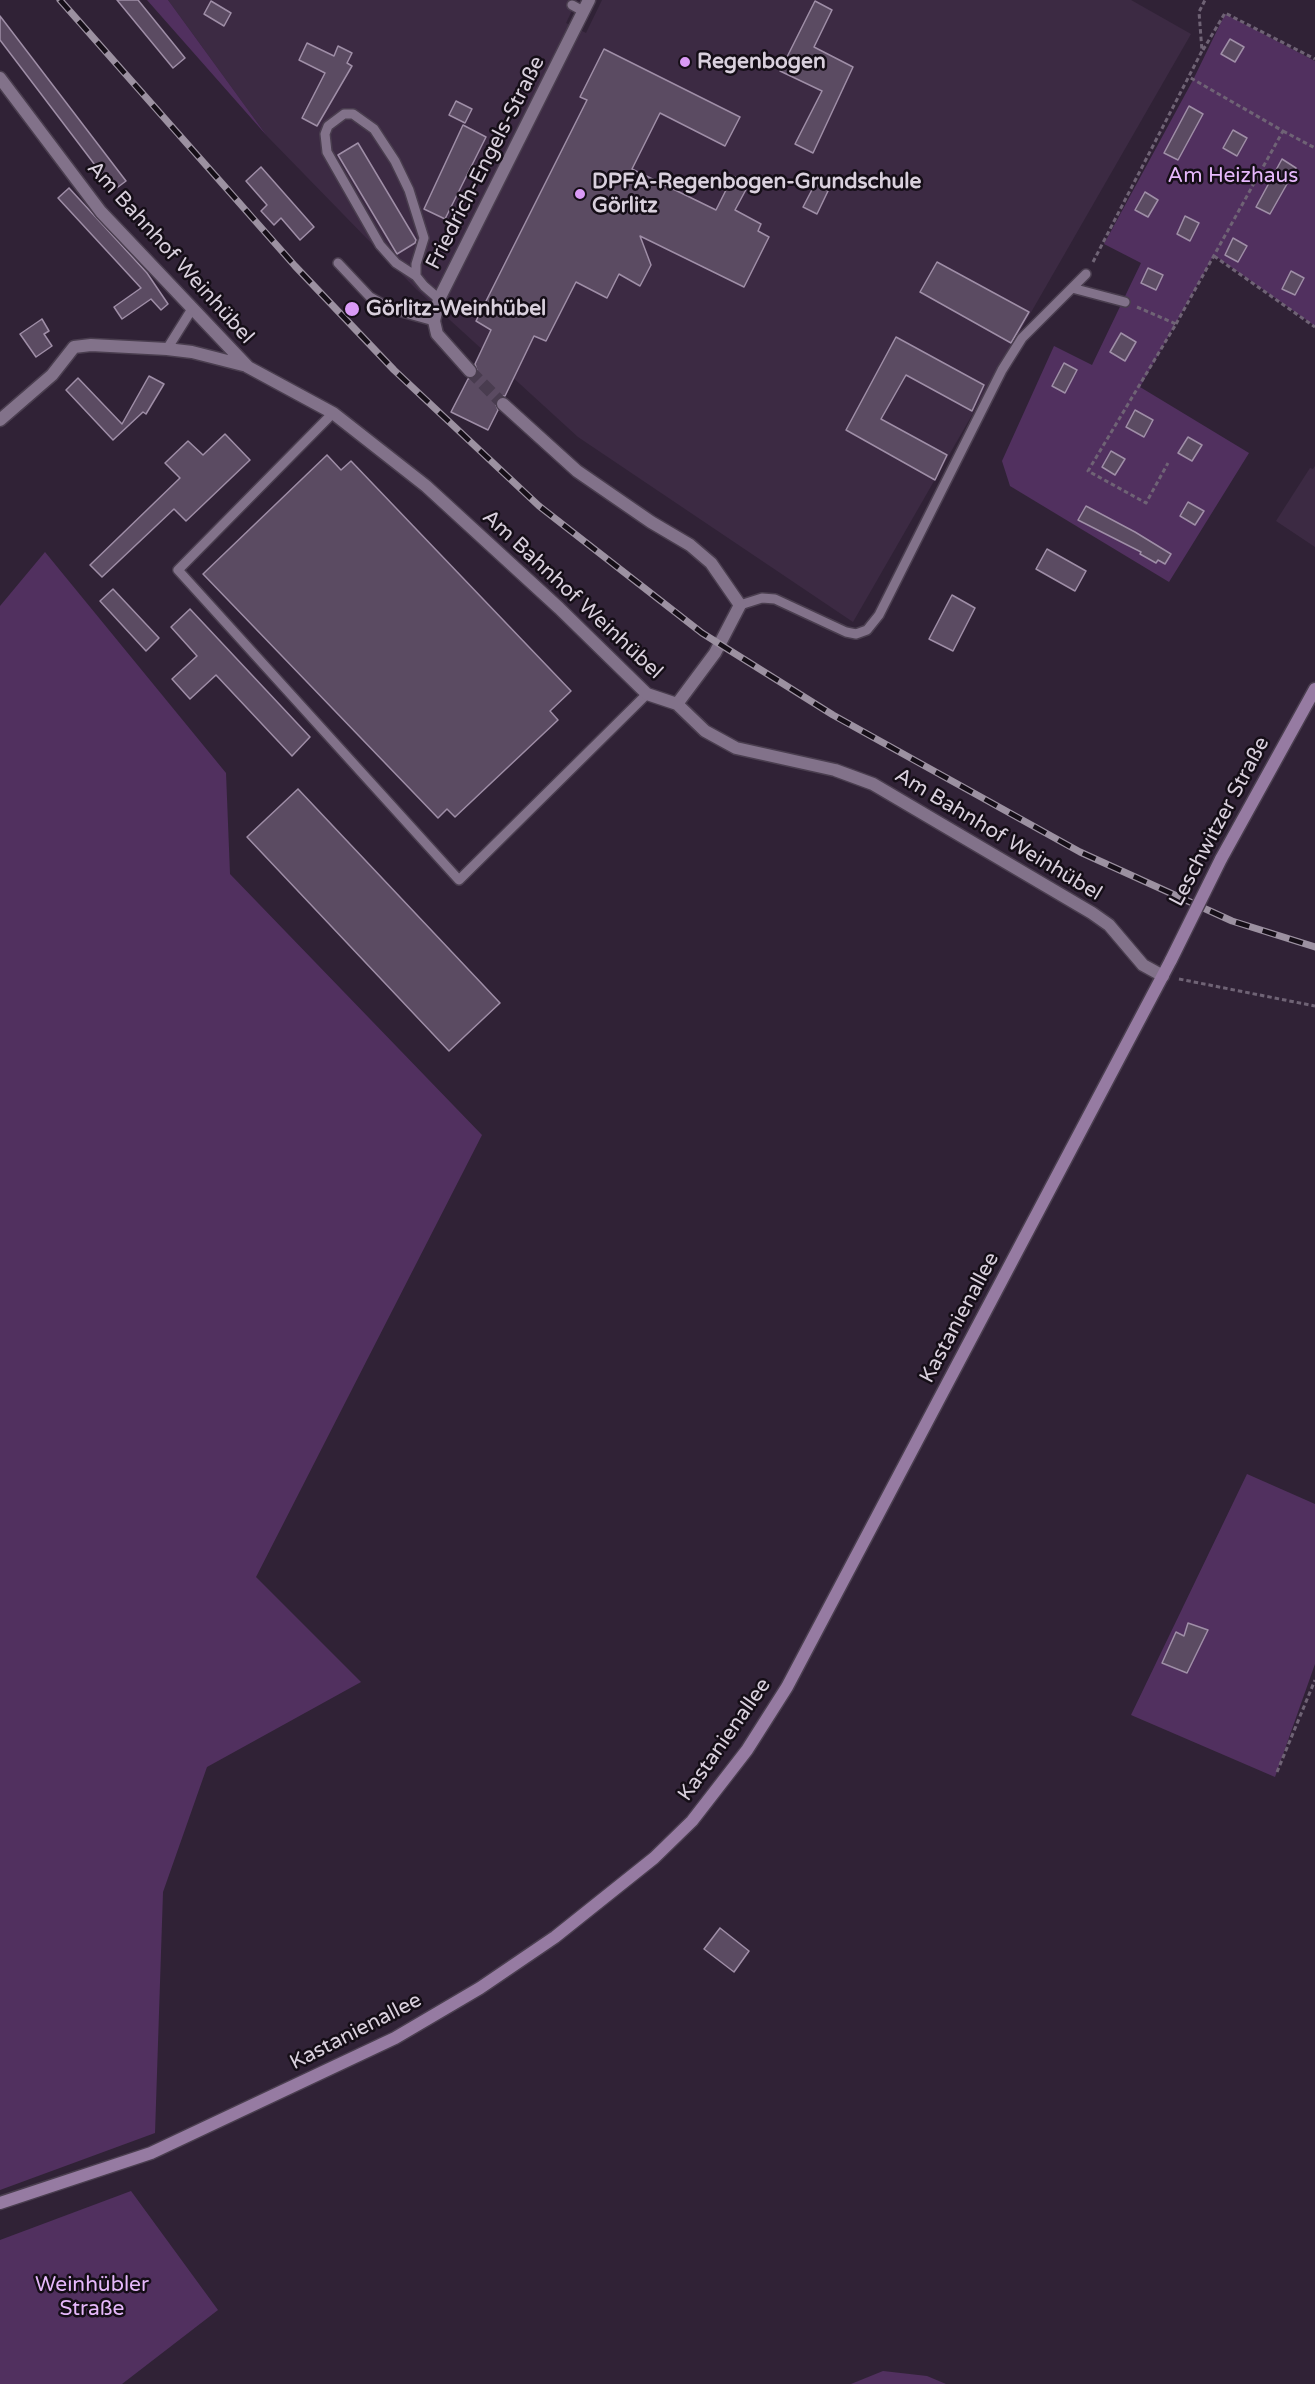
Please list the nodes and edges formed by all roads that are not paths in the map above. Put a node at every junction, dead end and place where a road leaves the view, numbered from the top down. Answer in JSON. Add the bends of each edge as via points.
{"nodes":[{"id":1,"x":581,"y":5,"type":"edge"},
{"id":2,"x":0,"y":78,"type":"edge"},
{"id":3,"x":338,"y":263,"type":"dead end"},
{"id":4,"x":1086,"y":274,"type":"road end"},
{"id":5,"x":416,"y":276,"type":"junction"},
{"id":6,"x":1072,"y":288,"type":"junction"},
{"id":7,"x":439,"y":299,"type":"junction"},
{"id":8,"x":1125,"y":302,"type":"road end"},
{"id":9,"x":192,"y":309,"type":"junction"},
{"id":10,"x":434,"y":321,"type":"junction"},
{"id":11,"x":167,"y":349,"type":"junction"},
{"id":12,"x":248,"y":367,"type":"junction"},
{"id":13,"x":470,"y":371,"type":"tunnel mouth"},
{"id":14,"x":502,"y":404,"type":"tunnel mouth"},
{"id":15,"x":333,"y":413,"type":"junction"},
{"id":16,"x":0,"y":420,"type":"edge"},
{"id":17,"x":740,"y":604,"type":"junction"},
{"id":18,"x":1315,"y":688,"type":"edge"},
{"id":19,"x":647,"y":694,"type":"junction"},
{"id":20,"x":677,"y":704,"type":"junction"},
{"id":21,"x":1163,"y":976,"type":"junction"},
{"id":22,"x":0,"y":2203,"type":"edge"}],
"edges":[{"from":1,"to":7,"type":"street","name":"Friedrich-Engels-Straße"},
{"from":2,"to":9,"type":"street","name":"Am Bahnhof Weinhübel","via":[[101,212]]},
{"from":3,"to":10,"type":"lane","via":[[370,297],[391,309]]},
{"from":4,"to":6,"type":"lane"},
{"from":5,"to":5,"type":"lane","via":[[396,263],[380,245],[327,152],[328,126],[344,114],[363,119],[374,129],[409,190],[424,238]]},
{"from":5,"to":7,"type":"lane"},
{"from":6,"to":8,"type":"lane"},
{"from":6,"to":17,"type":"lane","via":[[1022,338],[1002,370],[879,615],[867,630],[846,632],[775,599]]},
{"from":7,"to":10,"type":"street","name":"Friedrich-Engels-Straße"},
{"from":9,"to":11,"type":"lane"},
{"from":9,"to":12,"type":"street","name":"Am Bahnhof Weinhübel"},
{"from":10,"to":13,"type":"street","via":[[445,346]]},
{"from":11,"to":12,"type":"street","name":"Am Bahnhof Weinhübel"},
{"from":11,"to":16,"type":"street","name":"Am Bahnhof Weinhübel","via":[[74,347],[52,375]]},
{"from":12,"to":15,"type":"street","name":"Am Bahnhof Weinhübel"},
{"from":14,"to":17,"type":"street","via":[[577,471],[711,562]]},
{"from":15,"to":19,"type":"street","name":"Am Bahnhof Weinhübel","via":[[426,486]]},
{"from":15,"to":19,"type":"lane","via":[[178,570],[459,880]]},
{"from":17,"to":20,"type":"street","via":[[715,653]]},
{"from":18,"to":21,"type":"street","name":"Leschwitzer Straße","bridge":true,"via":[[1251,800]]},
{"from":19,"to":20,"type":"street","name":"Am Bahnhof Weinhübel"},
{"from":20,"to":21,"type":"street","name":"Am Bahnhof Weinhübel","via":[[705,732],[736,748],[835,770],[873,783],[1092,913],[1143,965]]},
{"from":21,"to":22,"type":"street","name":"Kastanienallee","via":[[788,1687],[747,1750],[692,1821],[654,1858],[555,1937],[480,1988],[395,2038],[151,2153]]}]}
